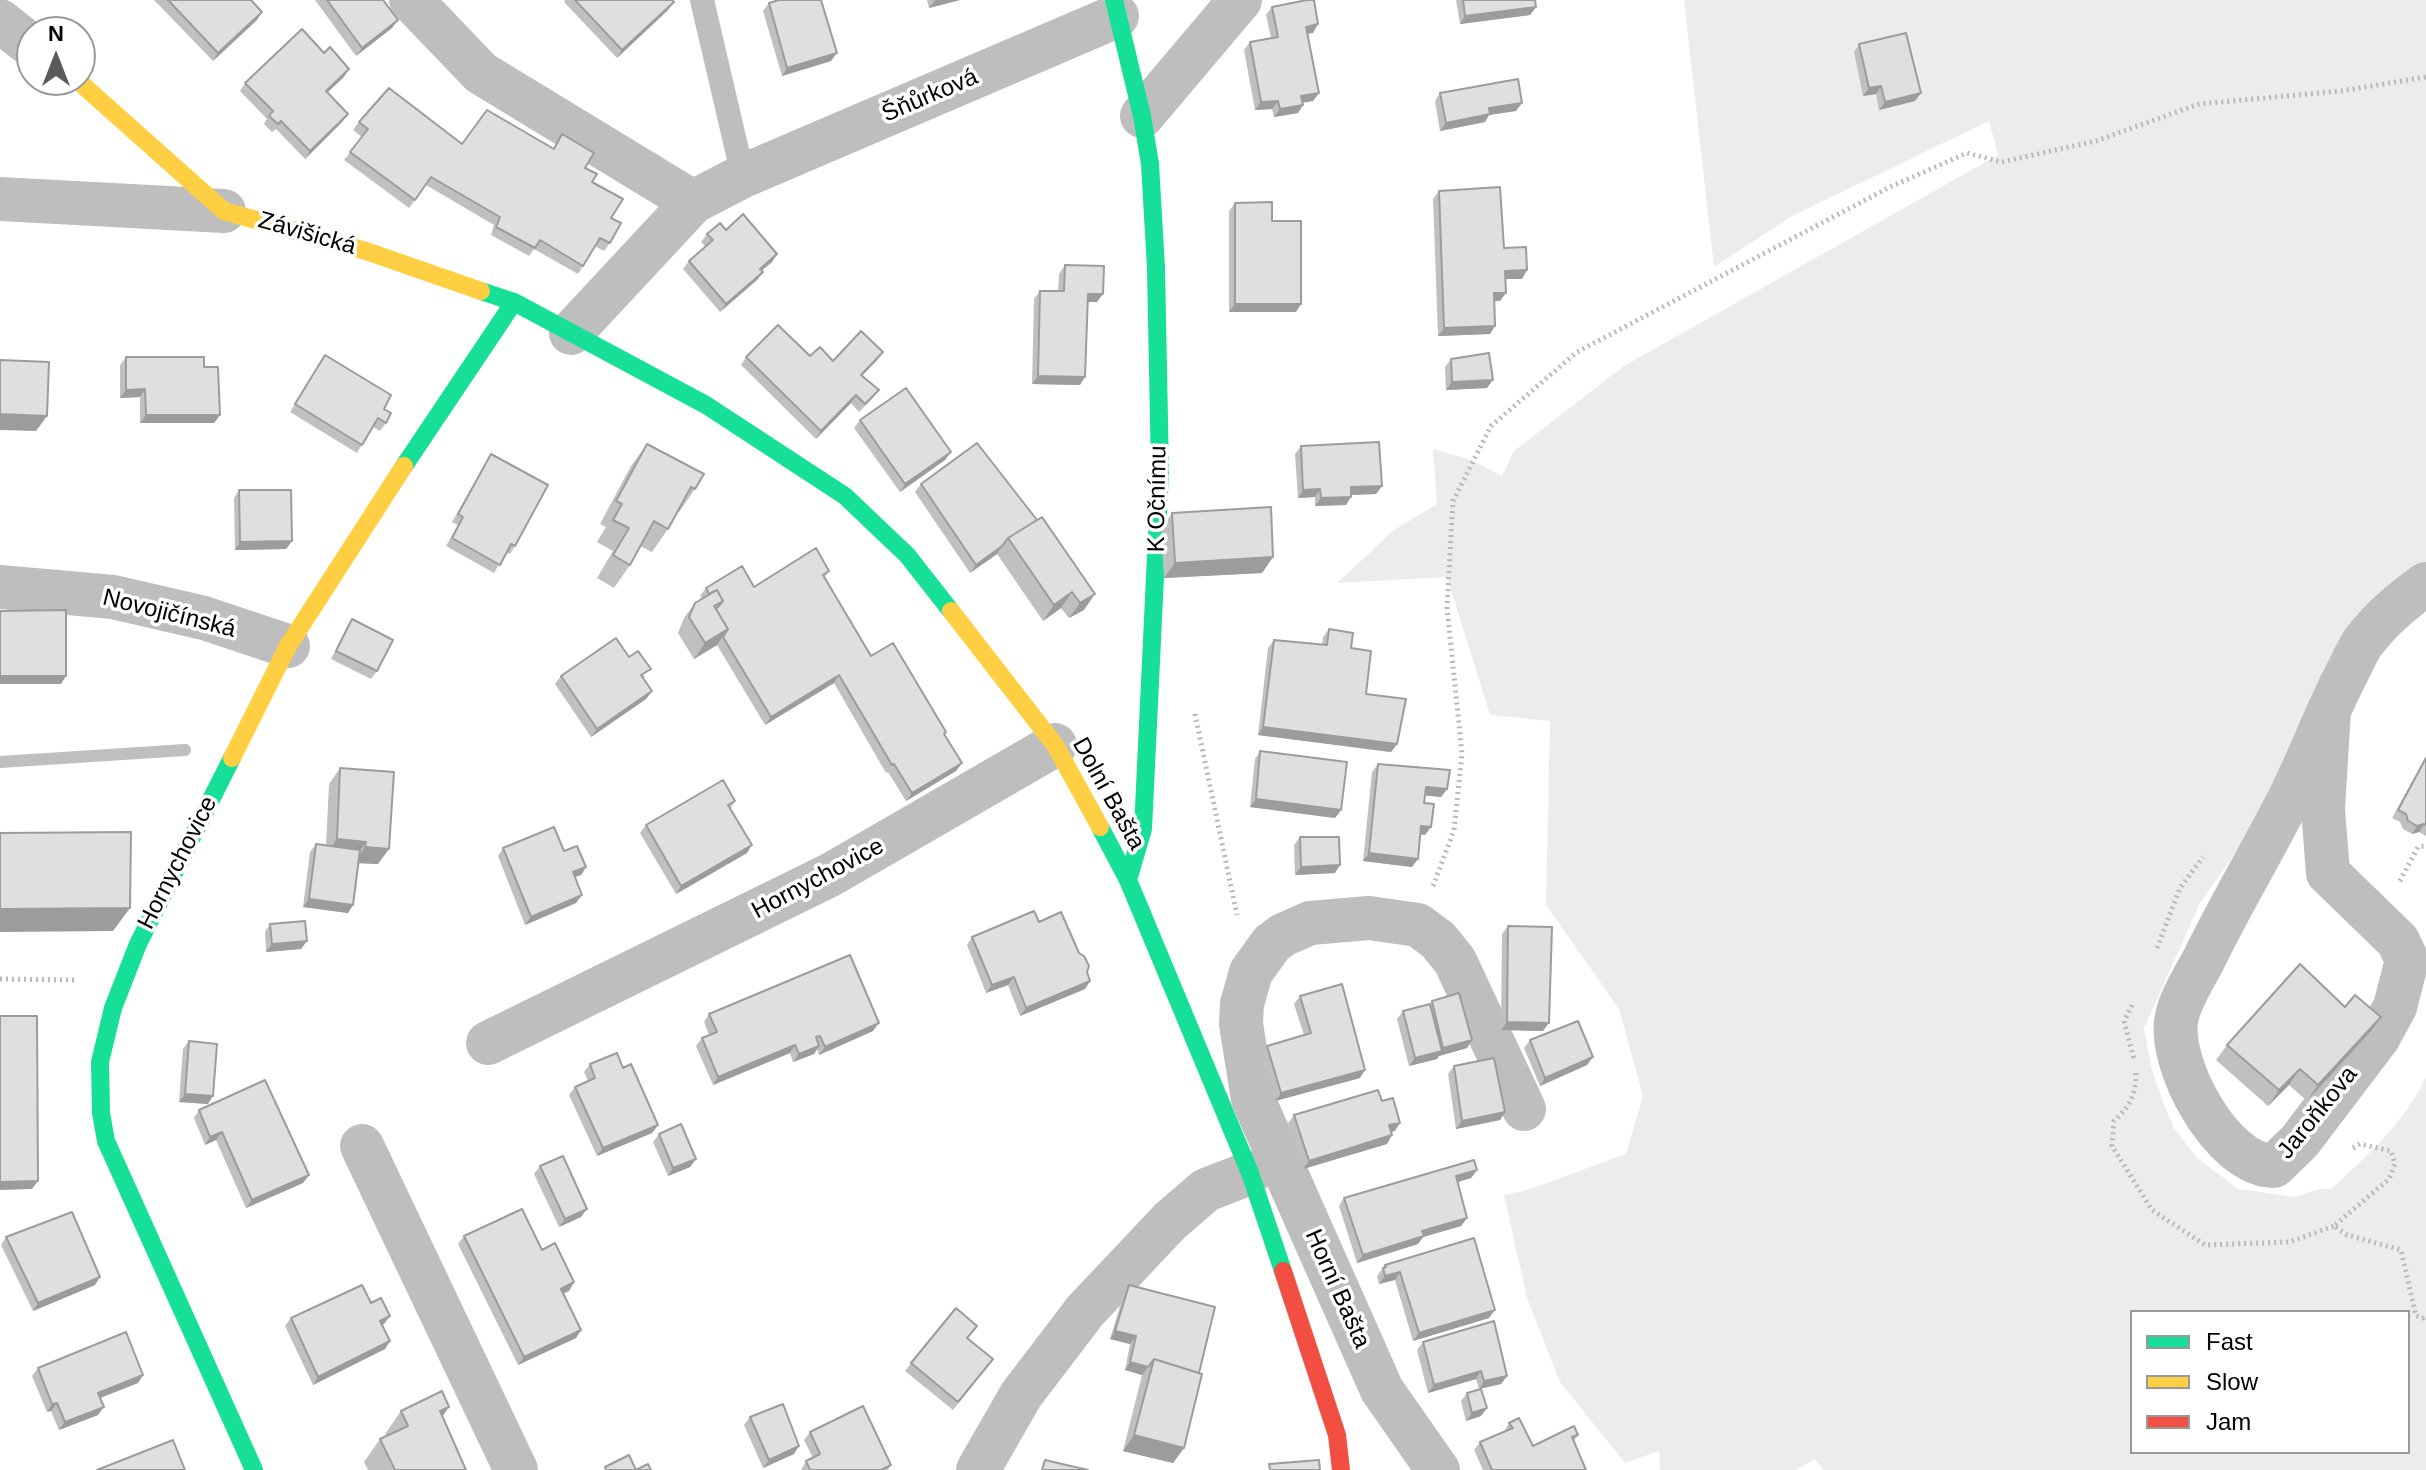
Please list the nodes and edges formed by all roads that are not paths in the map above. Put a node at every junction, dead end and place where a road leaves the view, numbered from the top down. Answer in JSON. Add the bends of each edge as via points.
{"nodes":[{"id":1,"x":411,"y":0,"type":"edge"},
{"id":2,"x":702,"y":0,"type":"edge"},
{"id":3,"x":1240,"y":0,"type":"edge"},
{"id":4,"x":1115,"y":8,"type":"edge"},
{"id":5,"x":0,"y":21,"type":"edge"},
{"id":6,"x":16,"y":34,"type":"edge"},
{"id":7,"x":95,"y":96,"type":"edge"},
{"id":8,"x":1142,"y":116,"type":"junction"},
{"id":9,"x":743,"y":176,"type":"junction"},
{"id":10,"x":0,"y":199,"type":"edge"},
{"id":11,"x":693,"y":202,"type":"junction"},
{"id":12,"x":224,"y":211,"type":"junction"},
{"id":13,"x":514,"y":302,"type":"junction"},
{"id":14,"x":571,"y":333,"type":"junction"},
{"id":15,"x":2426,"y":584,"type":"edge"},
{"id":16,"x":0,"y":587,"type":"edge"},
{"id":17,"x":288,"y":646,"type":"junction"},
{"id":18,"x":2329,"y":710,"type":"junction"},
{"id":19,"x":1055,"y":745,"type":"junction"},
{"id":20,"x":1128,"y":880,"type":"junction"},
{"id":21,"x":488,"y":1043,"type":"dead end"},
{"id":22,"x":1239,"y":1105,"type":"junction"},
{"id":23,"x":1524,"y":1109,"type":"dead end"},
{"id":24,"x":362,"y":1146,"type":"dead end"},
{"id":25,"x":1250,"y":1173,"type":"junction"},
{"id":26,"x":254,"y":1470,"type":"edge"},
{"id":27,"x":516,"y":1470,"type":"edge"},
{"id":28,"x":978,"y":1470,"type":"edge"},
{"id":29,"x":1341,"y":1470,"type":"edge"},
{"id":30,"x":1438,"y":1470,"type":"edge"}],
"edges":[{"from":1,"to":11,"type":"street","via":[[481,73]]},
{"from":2,"to":9,"type":"lane"},
{"from":3,"to":8,"type":"street"},
{"from":4,"to":8,"type":"street","name":"K Očnímu"},
{"from":4,"to":9,"type":"street","name":"Šňůrková"},
{"from":5,"to":6,"type":"street"},
{"from":7,"to":12,"type":"street","name":"Závišická"},
{"from":8,"to":20,"type":"street","name":"K Očnímu","via":[[1156,268],[1160,472],[1143,829]]},
{"from":9,"to":11,"type":"street","name":"Šňůrková"},
{"from":10,"to":12,"type":"street"},
{"from":11,"to":14,"type":"street","name":"Šňůrková"},
{"from":12,"to":13,"type":"street","name":"Závišická","via":[[366,251]]},
{"from":13,"to":14,"type":"street","name":"Závišická"},
{"from":13,"to":17,"type":"street","name":"Hornychovice"},
{"from":14,"to":19,"type":"street","name":"Dolní Bašta","via":[[706,405],[845,496],[907,555]]},
{"from":15,"to":18,"type":"street","name":"Jaroňkova","via":[[2363,642]]},
{"from":16,"to":17,"type":"street","name":"Novojičínská","via":[[113,597],[204,618]]},
{"from":17,"to":26,"type":"street","name":"Hornychovice","via":[[138,944],[113,1008],[100,1062],[106,1141]]},
{"from":18,"to":18,"type":"street","name":"Jaroňkova","via":[[2323,809],[2328,873],[2398,941],[2407,960],[2395,1007],[2378,1038],[2299,1142],[2274,1166],[2266,1166],[2231,1146],[2212,1123],[2176,1050],[2177,1016]]},
{"from":19,"to":20,"type":"street","name":"Dolní Bašta"},
{"from":19,"to":21,"type":"street","name":"Hornychovice","via":[[830,875]]},
{"from":20,"to":22,"type":"street","name":"Dolní Bašta"},
{"from":22,"to":23,"type":"street","via":[[1241,1024],[1246,988],[1259,958],[1283,935],[1310,923],[1369,918],[1418,925],[1438,940],[1455,961]]},
{"from":22,"to":25,"type":"street","name":"Dolní Bašta"},
{"from":22,"to":30,"type":"street","name":"Horní Bašta","via":[[1382,1390]]},
{"from":24,"to":27,"type":"street"},
{"from":25,"to":28,"type":"street","via":[[1206,1190],[1085,1311],[1021,1395]]},
{"from":25,"to":29,"type":"street","name":"Dolní Bašta","via":[[1337,1435]]}]}
